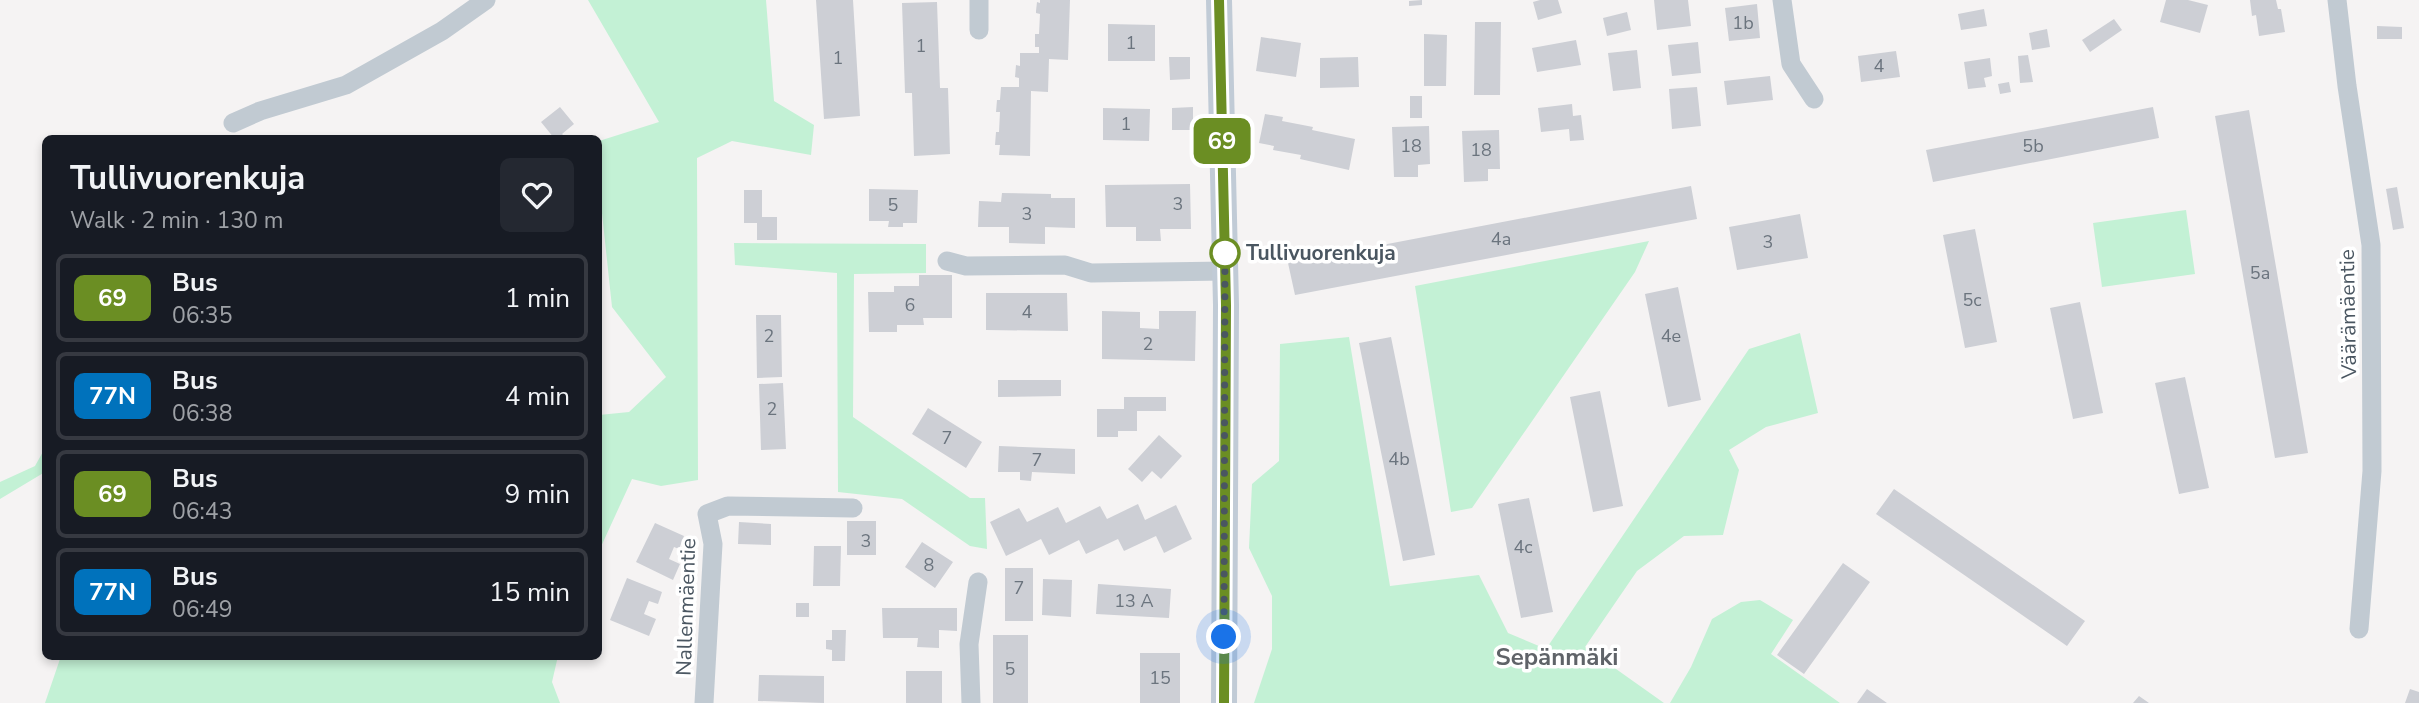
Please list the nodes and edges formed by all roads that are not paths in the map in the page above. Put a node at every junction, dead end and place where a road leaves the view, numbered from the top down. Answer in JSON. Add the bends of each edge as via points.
{"nodes":[{"id":1,"x":486,"y":0,"type":"edge"},
{"id":2,"x":979,"y":0,"type":"edge"},
{"id":3,"x":1219,"y":0,"type":"edge"},
{"id":4,"x":1782,"y":0,"type":"edge"},
{"id":5,"x":2337,"y":0,"type":"edge"},
{"id":6,"x":979,"y":30,"type":"dead end"},
{"id":7,"x":1814,"y":99,"type":"dead end"},
{"id":8,"x":233,"y":123,"type":"dead end"},
{"id":9,"x":947,"y":261,"type":"dead end"},
{"id":10,"x":1225,"y":271,"type":"junction"},
{"id":11,"x":853,"y":508,"type":"dead end"},
{"id":12,"x":978,"y":582,"type":"dead end"},
{"id":13,"x":2358,"y":629,"type":"dead end"},
{"id":14,"x":704,"y":703,"type":"edge"},
{"id":15,"x":971,"y":703,"type":"edge"},
{"id":16,"x":1224,"y":703,"type":"edge"}],
"edges":[{"from":1,"to":8,"type":"street","via":[[442,31],[346,85]]},
{"from":2,"to":6,"type":"street"},
{"from":3,"to":10,"type":"main road"},
{"from":4,"to":7,"type":"street","via":[[1791,64]]},
{"from":5,"to":13,"type":"street","name":"Väärämäentie","via":[[2371,245],[2372,471]]},
{"from":9,"to":10,"type":"street","via":[[966,266],[1065,265],[1091,273]]},
{"from":10,"to":16,"type":"main road"},
{"from":11,"to":14,"type":"street","name":"Nallenmäentie","via":[[728,506],[707,514],[713,544]]},
{"from":12,"to":15,"type":"street","via":[[970,644]]}]}
